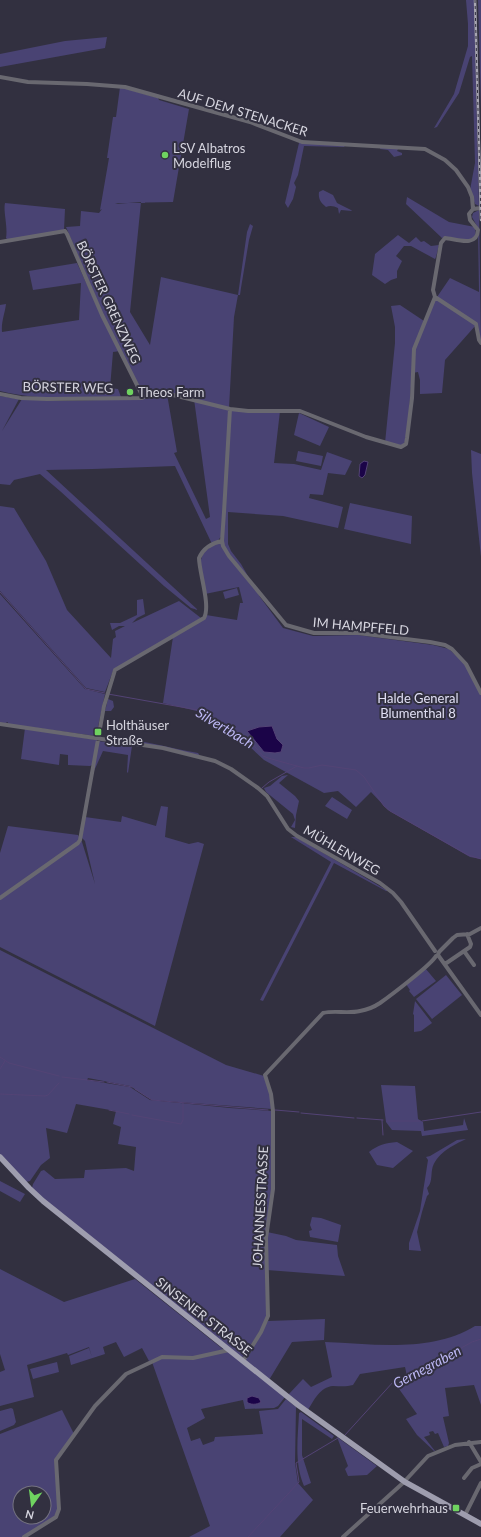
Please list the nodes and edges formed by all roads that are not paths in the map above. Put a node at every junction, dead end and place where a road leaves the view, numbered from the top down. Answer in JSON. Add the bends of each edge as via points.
{"nodes":[{"id":1,"x":0,"y":77,"type":"edge"},
{"id":2,"x":481,"y":208,"type":"edge"},
{"id":3,"x":474,"y":209,"type":"junction"},
{"id":4,"x":0,"y":242,"type":"edge"},
{"id":5,"x":435,"y":297,"type":"junction"},
{"id":6,"x":481,"y":343,"type":"edge"},
{"id":7,"x":0,"y":394,"type":"edge"},
{"id":8,"x":143,"y":398,"type":"junction"},
{"id":9,"x":230,"y":409,"type":"junction"},
{"id":10,"x":222,"y":541,"type":"junction"},
{"id":11,"x":481,"y":693,"type":"edge"},
{"id":12,"x":0,"y":724,"type":"edge"},
{"id":13,"x":98,"y":739,"type":"junction"},
{"id":14,"x":0,"y":898,"type":"edge"},
{"id":15,"x":481,"y":928,"type":"edge"},
{"id":16,"x":467,"y":934,"type":"junction"},
{"id":17,"x":464,"y":951,"type":"junction"},
{"id":18,"x":437,"y":954,"type":"junction"},
{"id":19,"x":445,"y":964,"type":"junction"},
{"id":20,"x":474,"y":965,"type":"dead end"},
{"id":21,"x":481,"y":1015,"type":"edge"},
{"id":22,"x":0,"y":1157,"type":"edge"},
{"id":23,"x":229,"y":1350,"type":"junction"},
{"id":24,"x":243,"y":1361,"type":"junction"},
{"id":25,"x":469,"y":1442,"type":"junction"},
{"id":26,"x":481,"y":1442,"type":"edge"},
{"id":27,"x":481,"y":1463,"type":"edge"},
{"id":28,"x":464,"y":1478,"type":"dead end"},
{"id":29,"x":405,"y":1482,"type":"junction"},
{"id":30,"x":481,"y":1483,"type":"edge"},
{"id":31,"x":465,"y":1515,"type":"junction"},
{"id":32,"x":481,"y":1524,"type":"edge"},
{"id":33,"x":24,"y":1537,"type":"edge"},
{"id":34,"x":343,"y":1537,"type":"edge"}],
"edges":[{"from":1,"to":3,"type":"street","name":"AUF DEM STENACKER","via":[[28,82],[124,86],[250,122],[302,142],[425,149],[445,160],[456,170],[468,187]]},
{"from":2,"to":3,"type":"street"},
{"from":3,"to":5,"type":"street","name":"AUF DEM STENACKER","via":[[469,217],[478,230],[476,237],[469,241],[445,238],[442,240],[433,290]]},
{"from":4,"to":8,"type":"street","name":"BÖRSTER GRENZWEG","via":[[65,231],[99,309]]},
{"from":5,"to":6,"type":"street","via":[[476,324],[478,340]]},
{"from":5,"to":9,"type":"street","name":"BÖRSTER WEG","via":[[414,349],[412,398],[404,446],[366,437],[300,411]]},
{"from":7,"to":8,"type":"street","name":"BÖRSTER WEG","via":[[47,399]]},
{"from":8,"to":9,"type":"street","name":"BÖRSTER WEG","via":[[161,392]]},
{"from":9,"to":10,"type":"street"},
{"from":10,"to":11,"type":"street","name":"IM HAMPFFELD","via":[[229,556],[286,625],[314,633],[358,633],[445,645],[466,664]]},
{"from":10,"to":13,"type":"street","via":[[204,550],[199,558],[206,602],[204,618],[116,668],[106,696]]},
{"from":12,"to":13,"type":"street","name":"MÜHLENWEG"},
{"from":13,"to":14,"type":"street","via":[[80,840]]},
{"from":13,"to":18,"type":"street","name":"MÜHLENWEG","via":[[163,748],[215,761],[231,769],[267,796],[288,829],[297,836],[393,893]]},
{"from":15,"to":16,"type":"street","name":"JOHANNESSTRASSE"},
{"from":16,"to":17,"type":"street","via":[[470,946]]},
{"from":16,"to":18,"type":"street","name":"JOHANNESSTRASSE","via":[[457,935]]},
{"from":17,"to":19,"type":"street"},
{"from":17,"to":20,"type":"street"},
{"from":18,"to":19,"type":"street","name":"MÜHLENWEG"},
{"from":18,"to":24,"type":"street","name":"JOHANNESSTRASSE","via":[[379,1004],[350,1013],[323,1013],[265,1075],[273,1103],[273,1189],[266,1238],[268,1316]]},
{"from":19,"to":21,"type":"street","name":"MÜHLENWEG"},
{"from":22,"to":23,"type":"main road","name":"SINSENER STRASSE","via":[[44,1201]]},
{"from":23,"to":24,"type":"main road","name":"SINSENER STRASSE"},
{"from":23,"to":33,"type":"street","via":[[193,1358],[162,1357],[130,1371],[95,1406],[56,1460],[59,1509],[56,1518]]},
{"from":24,"to":29,"type":"main road","name":"SINSENER STRASSE","via":[[287,1397]]},
{"from":25,"to":26,"type":"street"},
{"from":25,"to":27,"type":"street"},
{"from":25,"to":29,"type":"street","via":[[444,1448],[428,1456]]},
{"from":27,"to":28,"type":"street","via":[[472,1468]]},
{"from":29,"to":31,"type":"main road","name":"SINSENER STRASSE"},
{"from":29,"to":34,"type":"street"},
{"from":30,"to":31,"type":"street"},
{"from":31,"to":32,"type":"main road","name":"SINSENER STRASSE"}]}
